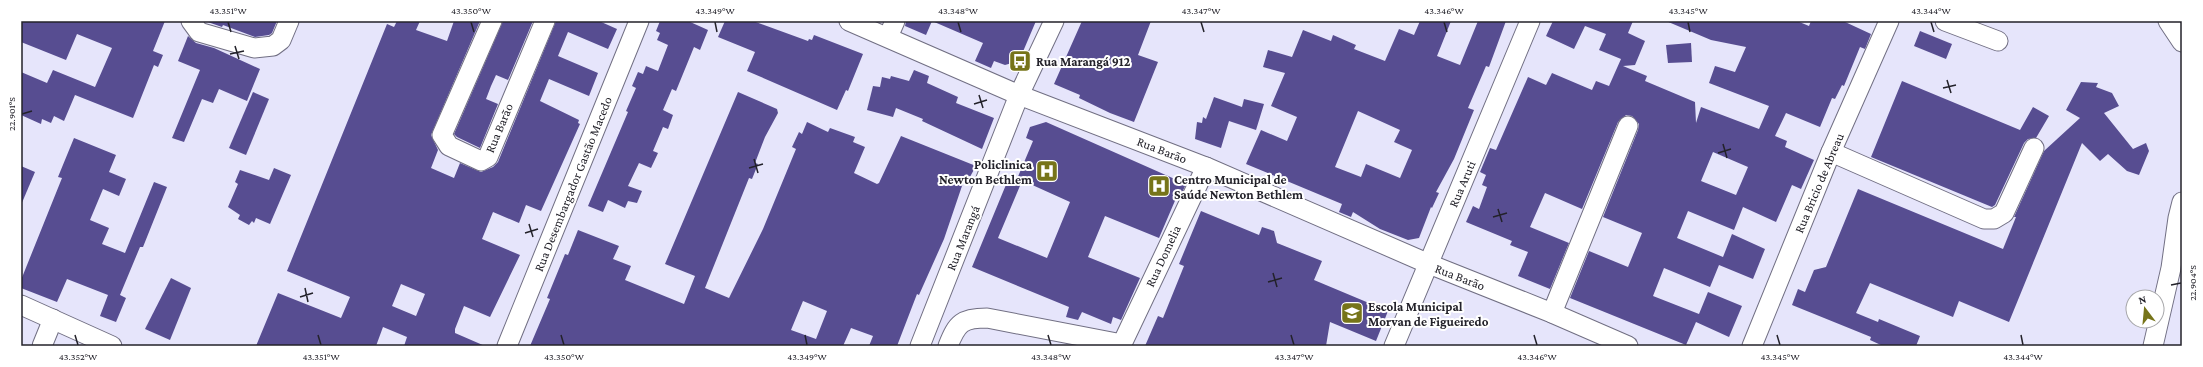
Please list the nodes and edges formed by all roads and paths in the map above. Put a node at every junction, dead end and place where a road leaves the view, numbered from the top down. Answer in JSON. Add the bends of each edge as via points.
{"nodes":[{"id":1,"x":191,"y":21,"type":"edge"},
{"id":2,"x":289,"y":21,"type":"edge"},
{"id":3,"x":492,"y":21,"type":"edge"},
{"id":4,"x":545,"y":21,"type":"edge"},
{"id":5,"x":639,"y":21,"type":"edge"},
{"id":6,"x":849,"y":21,"type":"edge"},
{"id":7,"x":1054,"y":21,"type":"edge"},
{"id":8,"x":1530,"y":21,"type":"edge"},
{"id":9,"x":1889,"y":21,"type":"edge"},
{"id":10,"x":1944,"y":21,"type":"edge"},
{"id":11,"x":2168,"y":21,"type":"edge"},
{"id":12,"x":892,"y":29,"type":"edge"},
{"id":13,"x":1998,"y":41,"type":"dead end"},
{"id":14,"x":2182,"y":42,"type":"edge"},
{"id":15,"x":1019,"y":95,"type":"junction"},
{"id":16,"x":1628,"y":126,"type":"dead end"},
{"id":17,"x":2034,"y":148,"type":"dead end"},
{"id":18,"x":1831,"y":152,"type":"junction"},
{"id":19,"x":1206,"y":167,"type":"junction"},
{"id":20,"x":2182,"y":202,"type":"edge"},
{"id":21,"x":1429,"y":264,"type":"junction"},
{"id":22,"x":21,"y":305,"type":"edge"},
{"id":23,"x":1552,"y":313,"type":"junction"},
{"id":24,"x":53,"y":318,"type":"junction"},
{"id":25,"x":107,"y":345,"type":"edge"},
{"id":26,"x":1121,"y":345,"type":"edge"},
{"id":27,"x":42,"y":346,"type":"edge"},
{"id":28,"x":507,"y":346,"type":"edge"},
{"id":29,"x":920,"y":346,"type":"edge"},
{"id":30,"x":948,"y":346,"type":"edge"},
{"id":31,"x":1394,"y":346,"type":"edge"},
{"id":32,"x":1628,"y":346,"type":"edge"},
{"id":33,"x":1752,"y":346,"type":"edge"},
{"id":34,"x":2154,"y":346,"type":"edge"}],
"edges":[{"from":1,"to":2,"type":"street","via":[[199,32],[254,48],[273,46],[281,40]]},
{"from":3,"to":4,"type":"street","name":"Rua Barão","via":[[442,135],[449,146],[481,161],[488,157]]},
{"from":5,"to":28,"type":"street","name":"Rua Desembargador Gastão Macedo"},
{"from":6,"to":12,"type":"street","name":"Rua Barão"},
{"from":7,"to":15,"type":"street","name":"Rua Marangá"},
{"from":8,"to":21,"type":"street","name":"Rua Aruti"},
{"from":9,"to":18,"type":"street","name":"Rua Bricio de Abreau"},
{"from":10,"to":13,"type":"street"},
{"from":11,"to":14,"type":"street"},
{"from":12,"to":15,"type":"street","name":"Rua Barão"},
{"from":15,"to":19,"type":"street","name":"Rua Barão"},
{"from":15,"to":29,"type":"street","name":"Rua Marangá"},
{"from":16,"to":23,"type":"street"},
{"from":17,"to":18,"type":"street","via":[[2004,213],[1994,219],[1984,219]]},
{"from":18,"to":33,"type":"street","name":"Rua Bricio de Abreau"},
{"from":19,"to":21,"type":"street","name":"Rua Barão"},
{"from":19,"to":26,"type":"street","name":"Rua Domelia"},
{"from":20,"to":34,"type":"street"},
{"from":21,"to":23,"type":"street","name":"Rua Barão"},
{"from":21,"to":31,"type":"street","name":"Rua Aruti"},
{"from":22,"to":24,"type":"street"},
{"from":23,"to":32,"type":"street","name":"Rua Barão"},
{"from":24,"to":25,"type":"street"},
{"from":24,"to":27,"type":"street"},
{"from":26,"to":30,"type":"street","via":[[987,318],[973,318],[962,321],[954,331]]}]}
